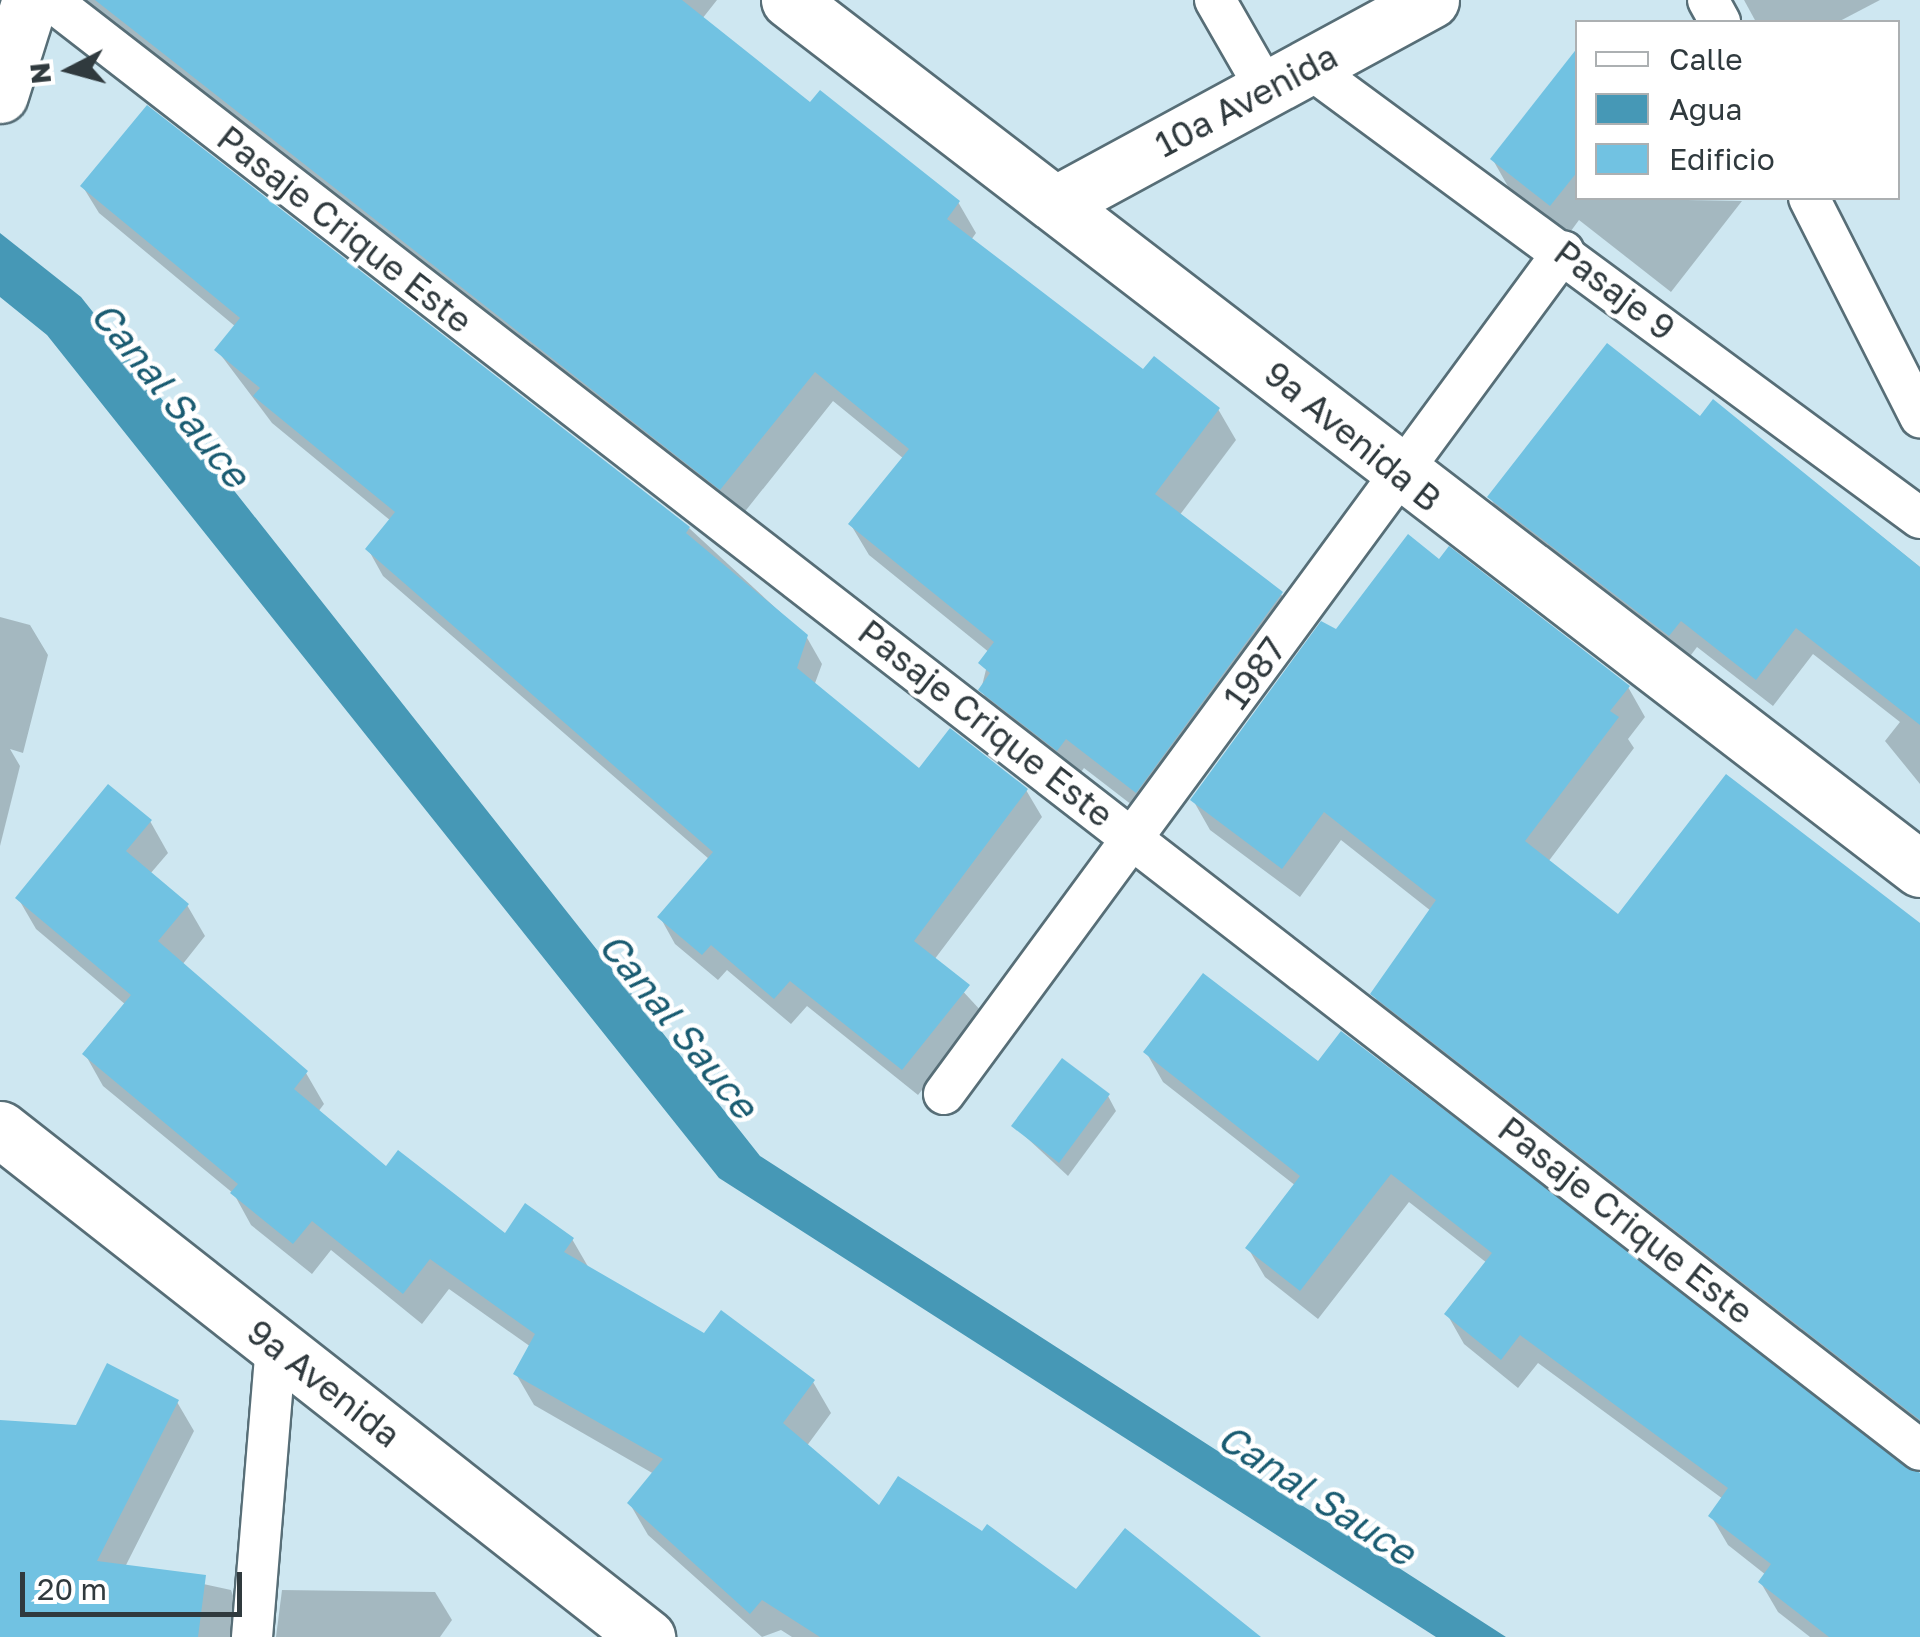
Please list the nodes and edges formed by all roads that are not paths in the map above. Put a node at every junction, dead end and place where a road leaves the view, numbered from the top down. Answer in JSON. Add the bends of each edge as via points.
{"nodes":[{"id":1,"x":30,"y":0,"type":"edge"},
{"id":2,"x":50,"y":0,"type":"edge"},
{"id":3,"x":788,"y":0,"type":"edge"},
{"id":4,"x":1431,"y":0,"type":"edge"},
{"id":5,"x":1214,"y":4,"type":"edge"},
{"id":6,"x":1287,"y":78,"type":"junction"},
{"id":7,"x":0,"y":94,"type":"edge"},
{"id":8,"x":1810,"y":200,"type":"edge"},
{"id":9,"x":1061,"y":201,"type":"junction"},
{"id":10,"x":1564,"y":251,"type":"junction"},
{"id":11,"x":1920,"y":417,"type":"edge"},
{"id":12,"x":1399,"y":475,"type":"junction"},
{"id":13,"x":1920,"y":518,"type":"edge"},
{"id":14,"x":1134,"y":837,"type":"junction"},
{"id":15,"x":1920,"y":869,"type":"edge"},
{"id":16,"x":944,"y":1094,"type":"dead end"},
{"id":17,"x":0,"y":1129,"type":"edge"},
{"id":18,"x":276,"y":1346,"type":"junction"},
{"id":19,"x":1920,"y":1450,"type":"edge"},
{"id":20,"x":252,"y":1637,"type":"edge"},
{"id":21,"x":648,"y":1637,"type":"edge"}],
"edges":[{"from":1,"to":7,"type":"street"},
{"from":2,"to":14,"type":"lane","name":"Pasaje Crique Este"},
{"from":3,"to":9,"type":"street","name":"9a Avenida B"},
{"from":4,"to":6,"type":"street","name":"10a Avenida"},
{"from":5,"to":6,"type":"lane"},
{"from":6,"to":9,"type":"street","name":"10a Avenida"},
{"from":6,"to":10,"type":"lane","name":"Pasaje 9"},
{"from":8,"to":11,"type":"lane"},
{"from":9,"to":12,"type":"street","name":"9a Avenida B"},
{"from":10,"to":12,"type":"lane","name":"1987"},
{"from":10,"to":13,"type":"lane","name":"Pasaje 9"},
{"from":12,"to":14,"type":"lane","name":"1987"},
{"from":12,"to":15,"type":"street","name":"9a Avenida B"},
{"from":14,"to":16,"type":"lane","name":"1987"},
{"from":14,"to":19,"type":"lane","name":"Pasaje Crique Este"},
{"from":17,"to":18,"type":"street","name":"9a Avenida"},
{"from":18,"to":20,"type":"lane"},
{"from":18,"to":21,"type":"street","name":"9a Avenida"}]}
